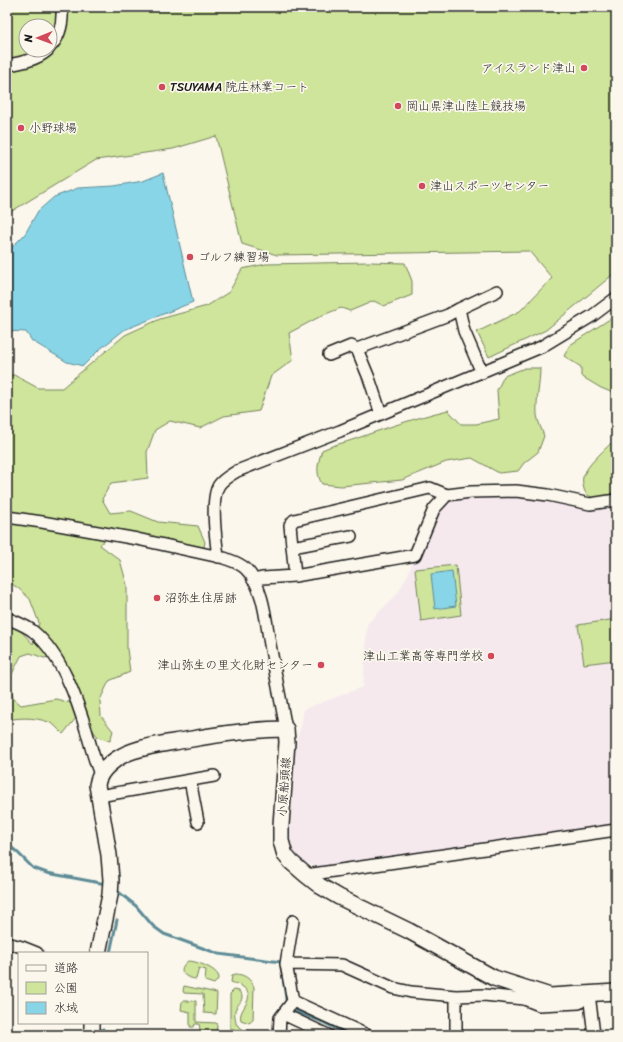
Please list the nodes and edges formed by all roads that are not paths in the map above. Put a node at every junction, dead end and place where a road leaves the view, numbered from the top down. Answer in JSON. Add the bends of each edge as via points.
{"nodes":[{"id":1,"x":62,"y":7,"type":"edge"},
{"id":2,"x":58,"y":36,"type":"edge"},
{"id":3,"x":36,"y":58,"type":"edge"},
{"id":4,"x":7,"y":65,"type":"edge"},
{"id":5,"x":497,"y":291,"type":"dead end"},
{"id":6,"x":616,"y":298,"type":"edge"},
{"id":7,"x":459,"y":309,"type":"junction"},
{"id":8,"x":357,"y":349,"type":"junction"},
{"id":9,"x":329,"y":355,"type":"dead end"},
{"id":10,"x":482,"y":373,"type":"junction"},
{"id":11,"x":381,"y":414,"type":"junction"},
{"id":12,"x":448,"y":494,"type":"junction"},
{"id":13,"x":616,"y":500,"type":"edge"},
{"id":14,"x":7,"y":517,"type":"edge"},
{"id":15,"x":351,"y":536,"type":"dead end"},
{"id":16,"x":292,"y":547,"type":"junction"},
{"id":17,"x":218,"y":557,"type":"junction"},
{"id":18,"x":295,"y":576,"type":"junction"},
{"id":19,"x":253,"y":580,"type":"junction"},
{"id":20,"x":7,"y":618,"type":"edge"},
{"id":21,"x":286,"y":729,"type":"junction"},
{"id":22,"x":100,"y":774,"type":"junction"},
{"id":23,"x":214,"y":776,"type":"dead end"},
{"id":24,"x":190,"y":780,"type":"junction"},
{"id":25,"x":98,"y":796,"type":"junction"},
{"id":26,"x":198,"y":822,"type":"dead end"},
{"id":27,"x":616,"y":830,"type":"edge"},
{"id":28,"x":306,"y":875,"type":"junction"},
{"id":29,"x":293,"y":921,"type":"dead end"},
{"id":30,"x":7,"y":943,"type":"edge"},
{"id":31,"x":34,"y":952,"type":"edge"},
{"id":32,"x":98,"y":952,"type":"edge"},
{"id":33,"x":286,"y":964,"type":"junction"},
{"id":34,"x":616,"y":992,"type":"edge"},
{"id":35,"x":589,"y":994,"type":"junction"},
{"id":36,"x":456,"y":996,"type":"junction"},
{"id":37,"x":293,"y":1001,"type":"junction"},
{"id":38,"x":283,"y":1014,"type":"junction"},
{"id":39,"x":92,"y":1024,"type":"edge"},
{"id":40,"x":92,"y":1035,"type":"edge"},
{"id":41,"x":279,"y":1035,"type":"edge"},
{"id":42,"x":328,"y":1035,"type":"edge"},
{"id":43,"x":367,"y":1035,"type":"edge"},
{"id":44,"x":456,"y":1035,"type":"edge"},
{"id":45,"x":594,"y":1035,"type":"edge"}],
"edges":[{"from":1,"to":2,"type":"street"},
{"from":3,"to":4,"type":"street"},
{"from":5,"to":7,"type":"street"},
{"from":6,"to":10,"type":"street","via":[[542,347]]},
{"from":7,"to":8,"type":"street"},
{"from":7,"to":10,"type":"street","via":[[464,331]]},
{"from":8,"to":9,"type":"street","via":[[351,346]]},
{"from":8,"to":11,"type":"street"},
{"from":10,"to":11,"type":"street"},
{"from":11,"to":17,"type":"street","via":[[237,471],[226,478],[219,485],[216,496],[215,527]]},
{"from":12,"to":13,"type":"street","via":[[516,491],[590,504]]},
{"from":12,"to":16,"type":"street","via":[[430,488],[294,520],[290,525]]},
{"from":12,"to":18,"type":"street","via":[[434,508],[415,555]]},
{"from":14,"to":17,"type":"street","via":[[137,539]]},
{"from":15,"to":16,"type":"street"},
{"from":16,"to":18,"type":"street"},
{"from":17,"to":19,"type":"street","via":[[236,562],[246,569]]},
{"from":18,"to":19,"type":"street"},
{"from":19,"to":21,"type":"street","via":[[265,609]]},
{"from":20,"to":22,"type":"street","via":[[34,632],[54,656],[72,687]]},
{"from":21,"to":22,"type":"main road","via":[[245,731],[145,747],[122,755]]},
{"from":21,"to":28,"type":"main road","name":"小原船頭線","via":[[281,841],[285,855]]},
{"from":22,"to":25,"type":"main road"},
{"from":23,"to":24,"type":"street"},
{"from":24,"to":25,"type":"street"},
{"from":24,"to":26,"type":"street"},
{"from":25,"to":32,"type":"main road","via":[[111,880]]},
{"from":27,"to":28,"type":"street"},
{"from":28,"to":35,"type":"main road","name":"小原船頭線","via":[[339,897],[409,931],[494,978],[550,996]]},
{"from":29,"to":33,"type":"street"},
{"from":30,"to":31,"type":"street"},
{"from":33,"to":36,"type":"street","via":[[342,965],[392,988]]},
{"from":33,"to":37,"type":"street"},
{"from":34,"to":35,"type":"main road","name":"小原船頭線"},
{"from":35,"to":36,"type":"street","via":[[579,1003],[540,1004],[524,999],[484,995]]},
{"from":35,"to":45,"type":"street"},
{"from":36,"to":44,"type":"street"},
{"from":37,"to":38,"type":"street"},
{"from":37,"to":43,"type":"street"},
{"from":38,"to":41,"type":"street","via":[[280,1018]]},
{"from":38,"to":42,"type":"street"},
{"from":39,"to":40,"type":"main road"}]}
